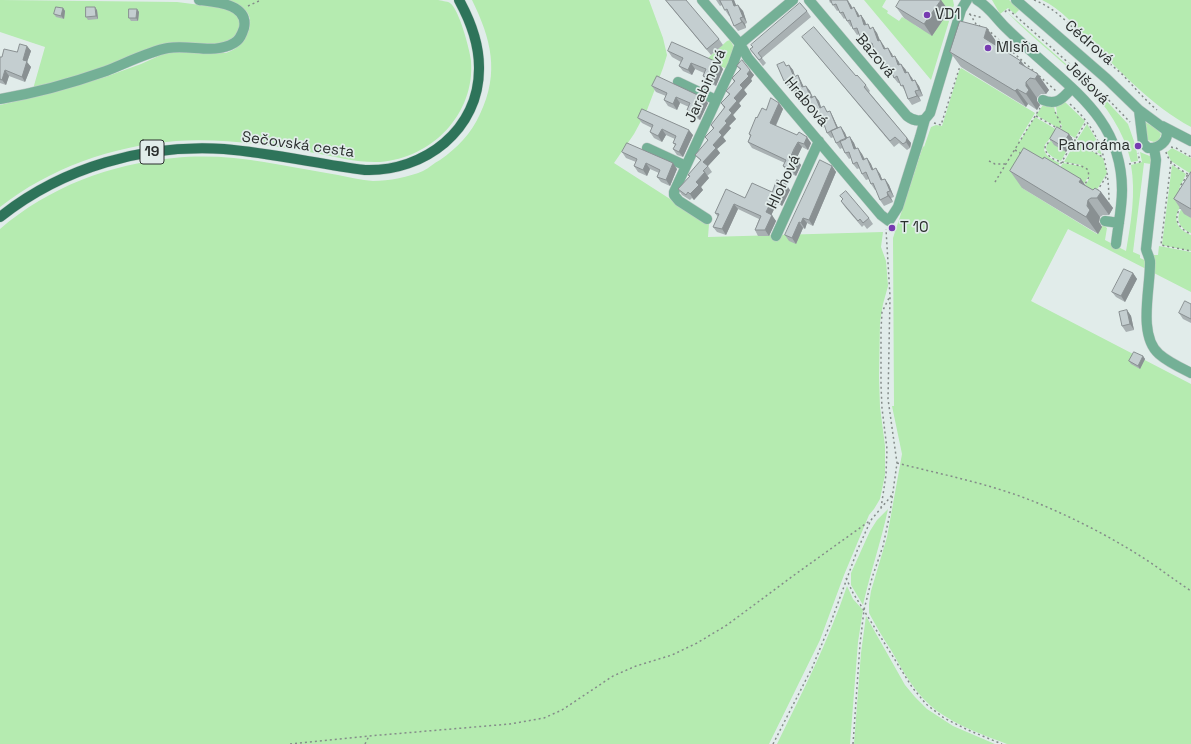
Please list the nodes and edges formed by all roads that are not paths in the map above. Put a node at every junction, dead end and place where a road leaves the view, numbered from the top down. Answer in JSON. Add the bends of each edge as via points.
{"nodes":[{"id":1,"x":199,"y":0,"type":"edge"},
{"id":2,"x":702,"y":0,"type":"edge"},
{"id":3,"x":793,"y":0,"type":"edge"},
{"id":4,"x":809,"y":0,"type":"edge"},
{"id":5,"x":967,"y":0,"type":"edge"},
{"id":6,"x":977,"y":0,"type":"edge"},
{"id":7,"x":989,"y":0,"type":"edge"},
{"id":8,"x":1016,"y":0,"type":"edge"},
{"id":9,"x":458,"y":1,"type":"edge"},
{"id":10,"x":965,"y":9,"type":"edge"},
{"id":11,"x":992,"y":12,"type":"junction"},
{"id":12,"x":740,"y":44,"type":"junction"},
{"id":13,"x":678,"y":82,"type":"dead end"},
{"id":14,"x":1072,"y":88,"type":"junction"},
{"id":15,"x":0,"y":99,"type":"edge"},
{"id":16,"x":716,"y":100,"type":"junction"},
{"id":17,"x":1044,"y":100,"type":"road end"},
{"id":18,"x":1139,"y":110,"type":"junction"},
{"id":19,"x":928,"y":122,"type":"junction"},
{"id":20,"x":1160,"y":126,"type":"junction"},
{"id":21,"x":819,"y":140,"type":"junction"},
{"id":22,"x":1191,"y":141,"type":"edge"},
{"id":23,"x":648,"y":148,"type":"dead end"},
{"id":24,"x":1154,"y":148,"type":"junction"},
{"id":25,"x":686,"y":166,"type":"junction"},
{"id":26,"x":0,"y":217,"type":"edge"},
{"id":27,"x":707,"y":219,"type":"dead end"},
{"id":28,"x":1105,"y":221,"type":"dead end"},
{"id":29,"x":1119,"y":223,"type":"junction"},
{"id":30,"x":776,"y":236,"type":"dead end"},
{"id":31,"x":1116,"y":244,"type":"dead end"},
{"id":32,"x":1191,"y":373,"type":"edge"}],
"edges":[{"from":1,"to":15,"type":"street","via":[[222,3],[239,10],[244,18],[242,35],[225,47],[168,48],[68,83]]},
{"from":2,"to":12,"type":"street","name":"Hrabová"},
{"from":3,"to":12,"type":"street","name":"Jarabinová"},
{"from":4,"to":19,"type":"street","name":"Bazová","via":[[907,116]]},
{"from":5,"to":10,"type":"street"},
{"from":6,"to":11,"type":"street","name":"Jelšová"},
{"from":7,"to":11,"type":"street"},
{"from":8,"to":18,"type":"street","name":"Cédrová"},
{"from":9,"to":26,"type":"main road","name":"Sečovská cesta","number":"19","via":[[474,34],[479,74],[476,93],[466,117],[456,132],[433,152],[414,162],[382,170],[365,170],[242,151],[164,150],[110,160],[73,173],[37,191]]},
{"from":10,"to":19,"type":"street"},
{"from":11,"to":14,"type":"street","name":"Jelšová","via":[[1009,31]]},
{"from":12,"to":16,"type":"street","name":"Jarabinová"},
{"from":12,"to":21,"type":"street","name":"Hrabová","via":[[748,58]]},
{"from":13,"to":16,"type":"street"},
{"from":14,"to":17,"type":"street","via":[[1055,102]]},
{"from":14,"to":29,"type":"street","name":"Jelšová","via":[[1095,111],[1112,139],[1120,168],[1122,191]]},
{"from":16,"to":25,"type":"street","name":"Jarabinová"},
{"from":18,"to":20,"type":"street","name":"Cédrová"},
{"from":18,"to":24,"type":"street","via":[[1143,142],[1148,148]]},
{"from":19,"to":21,"type":"street","name":"Hrabová","via":[[920,137],[898,207],[889,221],[881,215]]},
{"from":20,"to":22,"type":"street","name":"Cédrová"},
{"from":20,"to":24,"type":"street","via":[[1166,130],[1167,136],[1163,143]]},
{"from":21,"to":30,"type":"street","name":"Hlohová"},
{"from":23,"to":25,"type":"street"},
{"from":24,"to":32,"type":"street","via":[[1156,160],[1146,249],[1150,260],[1146,311],[1148,328],[1152,345],[1158,354]]},
{"from":25,"to":27,"type":"street","name":"Jarabinová","via":[[674,195]]},
{"from":28,"to":29,"type":"street"},
{"from":29,"to":31,"type":"street","name":"Jelšová"}]}
